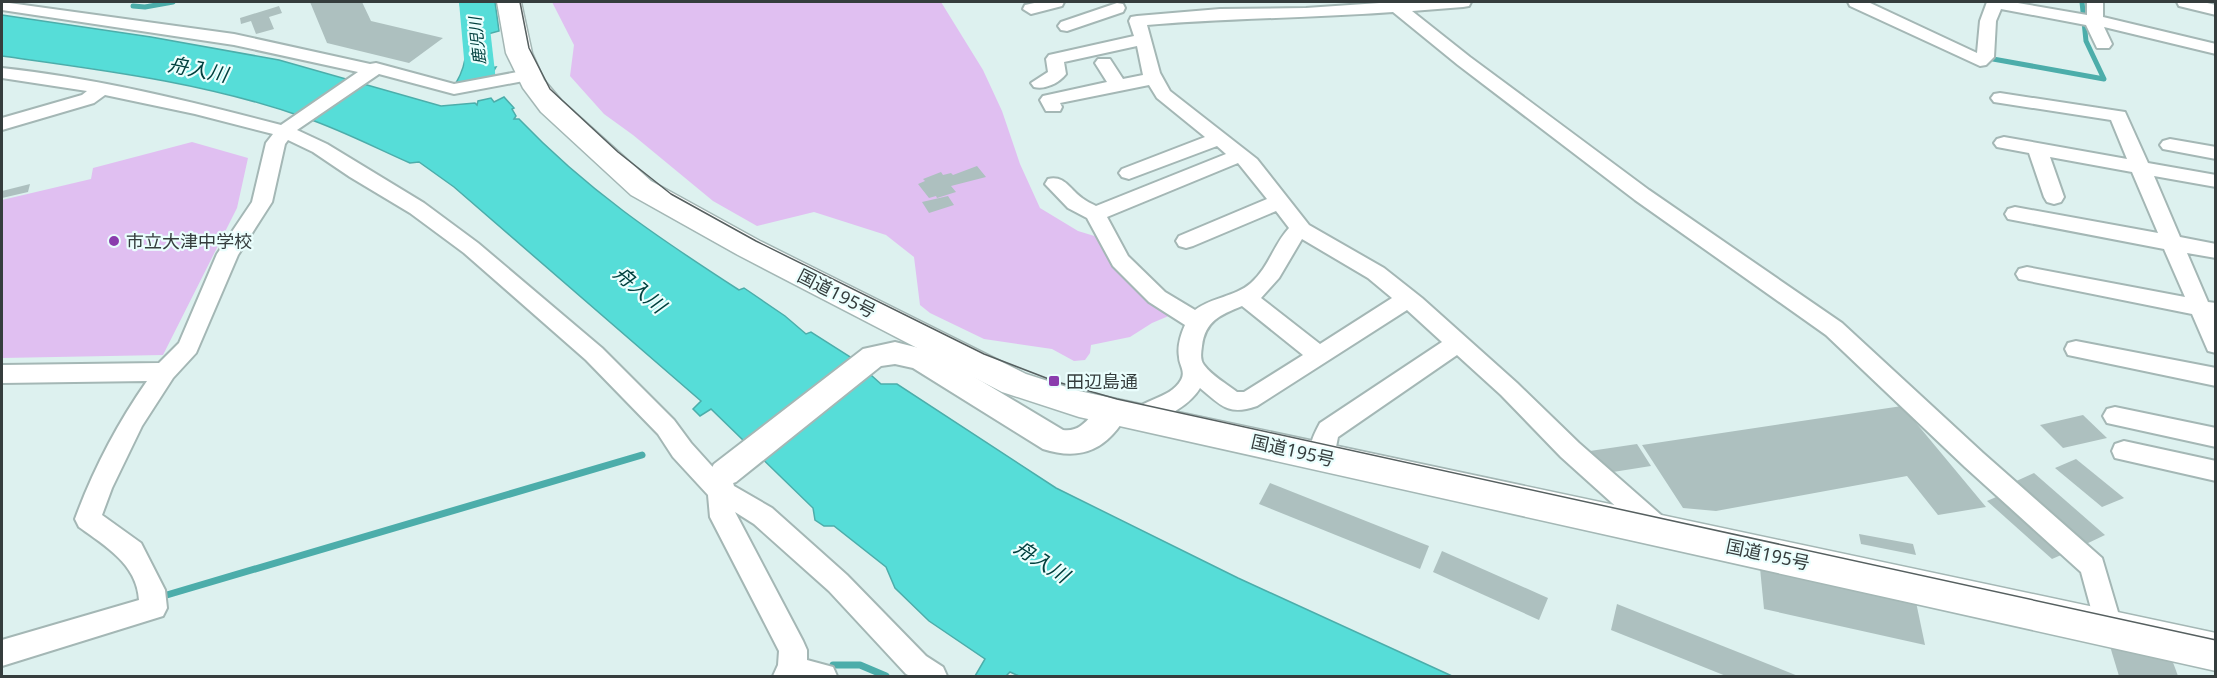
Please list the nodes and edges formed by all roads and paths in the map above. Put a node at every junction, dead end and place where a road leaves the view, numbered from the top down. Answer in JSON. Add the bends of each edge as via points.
{"nodes":[{"id":1,"x":509,"y":2,"type":"edge"},
{"id":2,"x":1056,"y":2,"type":"edge"},
{"id":3,"x":1463,"y":2,"type":"edge"},
{"id":4,"x":1856,"y":2,"type":"edge"},
{"id":5,"x":1995,"y":2,"type":"edge"},
{"id":6,"x":2095,"y":2,"type":"edge"},
{"id":7,"x":2185,"y":2,"type":"edge"},
{"id":8,"x":2,"y":5,"type":"edge"},
{"id":9,"x":1113,"y":5,"type":"edge"},
{"id":10,"x":1396,"y":6,"type":"junction"},
{"id":11,"x":1222,"y":8,"type":"edge"},
{"id":12,"x":1031,"y":9,"type":"dead end"},
{"id":13,"x":2216,"y":10,"type":"edge"},
{"id":14,"x":2095,"y":21,"type":"junction"},
{"id":15,"x":1067,"y":26,"type":"dead end"},
{"id":16,"x":1141,"y":30,"type":"junction"},
{"id":17,"x":2103,"y":44,"type":"dead end"},
{"id":18,"x":2216,"y":49,"type":"edge"},
{"id":19,"x":1104,"y":63,"type":"dead end"},
{"id":20,"x":369,"y":71,"type":"junction"},
{"id":21,"x":2,"y":73,"type":"edge"},
{"id":22,"x":528,"y":75,"type":"junction"},
{"id":23,"x":1154,"y":78,"type":"junction"},
{"id":24,"x":1040,"y":83,"type":"dead end"},
{"id":25,"x":1118,"y":86,"type":"junction"},
{"id":26,"x":100,"y":90,"type":"junction"},
{"id":27,"x":2000,"y":98,"type":"dead end"},
{"id":28,"x":1053,"y":107,"type":"dead end"},
{"id":29,"x":2,"y":124,"type":"edge"},
{"id":30,"x":288,"y":129,"type":"junction"},
{"id":31,"x":1220,"y":138,"type":"junction"},
{"id":32,"x":2004,"y":143,"type":"dead end"},
{"id":33,"x":2170,"y":145,"type":"dead end"},
{"id":34,"x":2037,"y":149,"type":"junction"},
{"id":35,"x":2216,"y":153,"type":"edge"},
{"id":36,"x":1241,"y":155,"type":"junction"},
{"id":37,"x":2140,"y":167,"type":"junction"},
{"id":38,"x":1129,"y":173,"type":"dead end"},
{"id":39,"x":2216,"y":181,"type":"edge"},
{"id":40,"x":1055,"y":184,"type":"dead end"},
{"id":41,"x":2054,"y":197,"type":"dead end"},
{"id":42,"x":1281,"y":201,"type":"junction"},
{"id":43,"x":1095,"y":214,"type":"junction"},
{"id":44,"x":2015,"y":214,"type":"dead end"},
{"id":45,"x":1302,"y":230,"type":"junction"},
{"id":46,"x":1186,"y":242,"type":"dead end"},
{"id":47,"x":2172,"y":243,"type":"junction"},
{"id":48,"x":2216,"y":251,"type":"edge"},
{"id":49,"x":2027,"y":274,"type":"dead end"},
{"id":50,"x":1245,"y":297,"type":"junction"},
{"id":51,"x":1407,"y":299,"type":"junction"},
{"id":52,"x":2208,"y":310,"type":"edge"},
{"id":53,"x":1198,"y":322,"type":"junction"},
{"id":54,"x":1458,"y":343,"type":"junction"},
{"id":55,"x":2216,"y":345,"type":"edge"},
{"id":56,"x":2076,"y":349,"type":"dead end"},
{"id":57,"x":1320,"y":356,"type":"junction"},
{"id":58,"x":1195,"y":371,"type":"junction"},
{"id":59,"x":165,"y":372,"type":"junction"},
{"id":60,"x":2,"y":374,"type":"edge"},
{"id":61,"x":2216,"y":377,"type":"edge"},
{"id":62,"x":1239,"y":403,"type":"junction"},
{"id":63,"x":1127,"y":414,"type":"junction"},
{"id":64,"x":2115,"y":416,"type":"dead end"},
{"id":65,"x":1233,"y":437,"type":"junction"},
{"id":66,"x":2216,"y":438,"type":"edge"},
{"id":67,"x":2124,"y":451,"type":"dead end"},
{"id":68,"x":1322,"y":457,"type":"junction"},
{"id":69,"x":2216,"y":471,"type":"edge"},
{"id":70,"x":722,"y":482,"type":"junction"},
{"id":71,"x":1660,"y":531,"type":"junction"},
{"id":72,"x":2109,"y":629,"type":"junction"},
{"id":73,"x":2216,"y":652,"type":"edge"},
{"id":74,"x":2,"y":653,"type":"edge"},
{"id":75,"x":789,"y":673,"type":"edge"},
{"id":76,"x":823,"y":676,"type":"edge"},
{"id":77,"x":933,"y":676,"type":"edge"}],
"edges":[{"from":1,"to":22,"type":"highway","name":"国道195号","via":[[519,53]]},
{"from":2,"to":12,"type":"street"},
{"from":3,"to":10,"type":"street"},
{"from":4,"to":5,"type":"street","via":[[1980,61],[1985,57],[1988,21]]},
{"from":5,"to":14,"type":"street"},
{"from":6,"to":14,"type":"street"},
{"from":7,"to":13,"type":"street"},
{"from":8,"to":20,"type":"street","via":[[309,52]]},
{"from":9,"to":15,"type":"street"},
{"from":9,"to":16,"type":"street"},
{"from":10,"to":11,"type":"street","via":[[1306,13]]},
{"from":10,"to":72,"type":"street","via":[[1642,195],[1834,329],[2093,566]]},
{"from":11,"to":16,"type":"street"},
{"from":14,"to":17,"type":"street"},
{"from":14,"to":18,"type":"street"},
{"from":16,"to":23,"type":"street"},
{"from":16,"to":24,"type":"street","via":[[1056,59],[1057,74]]},
{"from":19,"to":25,"type":"street"},
{"from":20,"to":22,"type":"street","via":[[381,68],[454,89]]},
{"from":20,"to":30,"type":"street"},
{"from":21,"to":26,"type":"street"},
{"from":22,"to":63,"type":"highway","name":"国道195号","via":[[551,106],[642,188],[749,248],[1014,383],[1065,401]]},
{"from":23,"to":25,"type":"street"},
{"from":23,"to":31,"type":"street","via":[[1168,98]]},
{"from":25,"to":28,"type":"street","via":[[1050,100]]},
{"from":26,"to":29,"type":"street","via":[[88,99]]},
{"from":26,"to":30,"type":"street"},
{"from":27,"to":37,"type":"street","via":[[2118,116]]},
{"from":30,"to":59,"type":"street","via":[[276,143],[262,202],[228,254],[188,347]]},
{"from":30,"to":70,"type":"street","via":[[417,208],[471,248],[594,354],[666,427],[682,450]]},
{"from":31,"to":36,"type":"street"},
{"from":31,"to":38,"type":"street"},
{"from":32,"to":34,"type":"street"},
{"from":33,"to":35,"type":"street"},
{"from":34,"to":37,"type":"street"},
{"from":34,"to":41,"type":"street"},
{"from":36,"to":42,"type":"street"},
{"from":36,"to":43,"type":"street"},
{"from":37,"to":39,"type":"street"},
{"from":37,"to":47,"type":"street"},
{"from":40,"to":43,"type":"street","via":[[1075,203]]},
{"from":42,"to":45,"type":"street"},
{"from":42,"to":46,"type":"street"},
{"from":43,"to":53,"type":"street","via":[[1120,261],[1157,297]]},
{"from":44,"to":47,"type":"street"},
{"from":45,"to":50,"type":"street","via":[[1295,233],[1268,279]]},
{"from":45,"to":51,"type":"street","via":[[1376,273]]},
{"from":47,"to":48,"type":"street"},
{"from":47,"to":52,"type":"street"},
{"from":49,"to":52,"type":"street"},
{"from":50,"to":53,"type":"street","via":[[1207,313]]},
{"from":50,"to":57,"type":"street"},
{"from":51,"to":54,"type":"street"},
{"from":51,"to":57,"type":"street"},
{"from":52,"to":55,"type":"street"},
{"from":53,"to":58,"type":"street","via":[[1190,353]]},
{"from":54,"to":68,"type":"street","via":[[1329,430]]},
{"from":54,"to":71,"type":"street"},
{"from":56,"to":61,"type":"street"},
{"from":57,"to":62,"type":"street"},
{"from":58,"to":62,"type":"street"},
{"from":58,"to":63,"type":"street","via":[[1191,383],[1168,404]]},
{"from":59,"to":60,"type":"street"},
{"from":59,"to":74,"type":"street","via":[[132,421],[88,519],[132,551],[152,590],[153,608]]},
{"from":62,"to":65,"type":"street"},
{"from":63,"to":65,"type":"highway","name":"国道195号"},
{"from":63,"to":70,"type":"street","via":[[1086,439],[1067,445],[921,359],[896,353],[873,357]]},
{"from":64,"to":66,"type":"street"},
{"from":65,"to":68,"type":"highway","name":"国道195号"},
{"from":67,"to":69,"type":"street"},
{"from":68,"to":71,"type":"highway","name":"国道195号"},
{"from":70,"to":75,"type":"street","via":[[723,516],[793,650]]},
{"from":70,"to":77,"type":"street","via":[[838,583],[916,665]]},
{"from":71,"to":72,"type":"highway","name":"国道195号"},
{"from":72,"to":73,"type":"highway","name":"国道195号"},
{"from":75,"to":76,"type":"street"}]}
